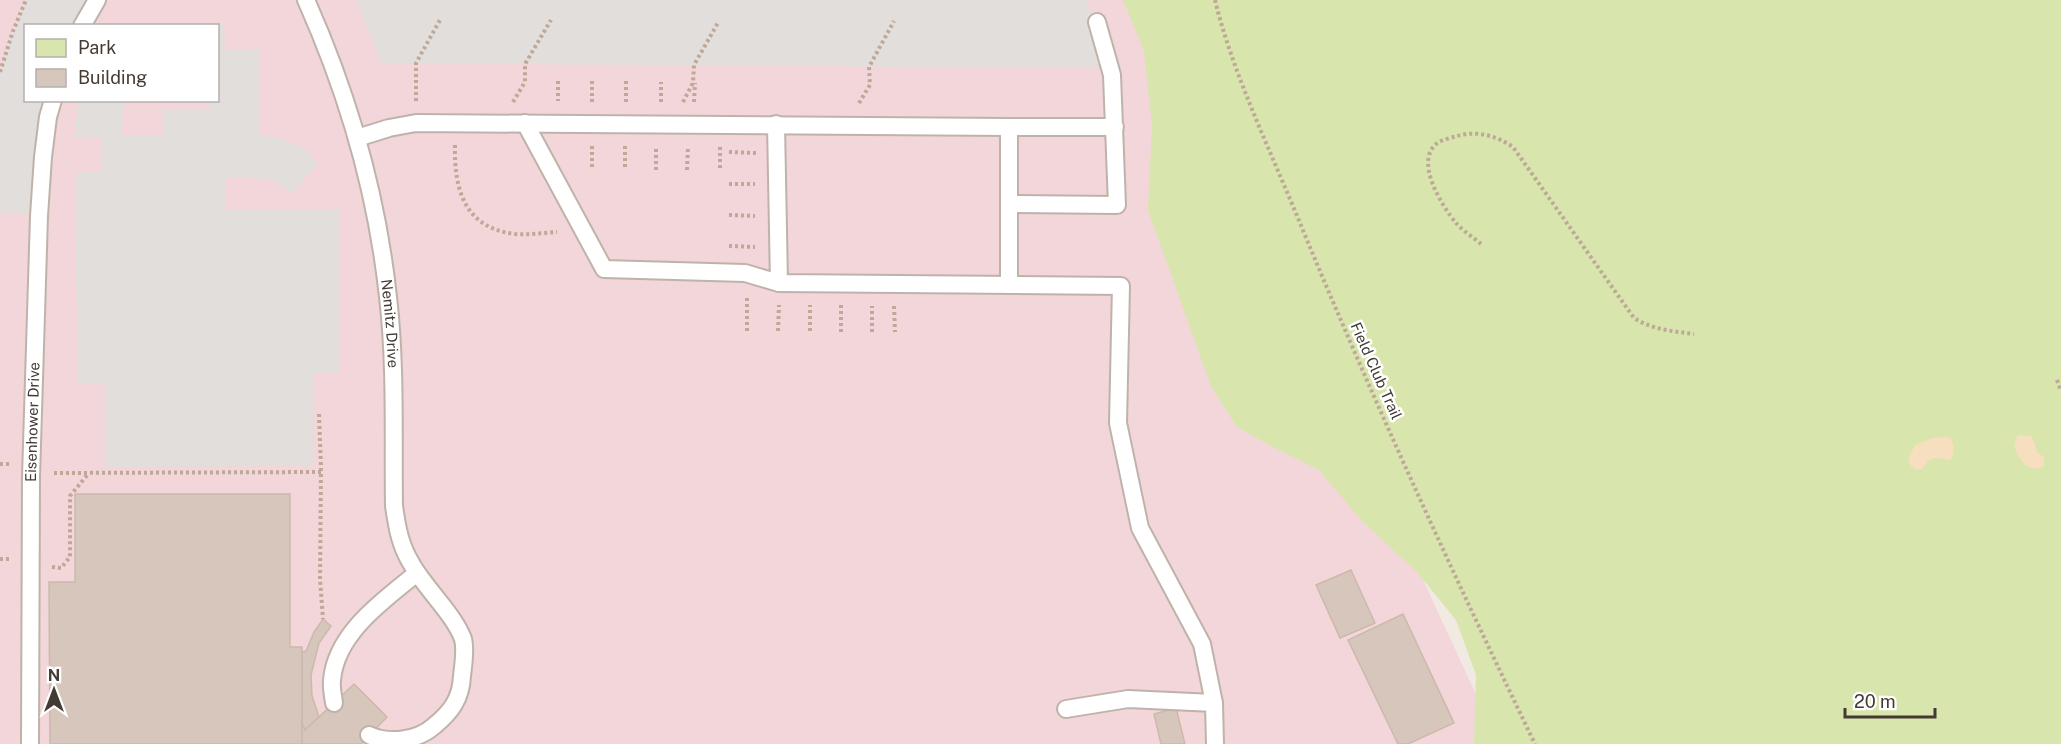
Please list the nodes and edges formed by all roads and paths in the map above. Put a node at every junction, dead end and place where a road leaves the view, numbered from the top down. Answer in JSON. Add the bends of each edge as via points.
{"nodes":[{"id":1,"x":27,"y":0,"type":"edge"},
{"id":2,"x":97,"y":0,"type":"edge"},
{"id":3,"x":306,"y":0,"type":"edge"},
{"id":4,"x":1215,"y":0,"type":"edge"},
{"id":5,"x":440,"y":20,"type":"dead end"},
{"id":6,"x":551,"y":20,"type":"dead end"},
{"id":7,"x":719,"y":21,"type":"dead end"},
{"id":8,"x":894,"y":21,"type":"dead end"},
{"id":9,"x":1097,"y":22,"type":"dead end"},
{"id":10,"x":83,"y":24,"type":"edge"},
{"id":11,"x":1,"y":64,"type":"edge"},
{"id":12,"x":0,"y":72,"type":"edge"},
{"id":13,"x":52,"y":102,"type":"edge"},
{"id":14,"x":416,"y":123,"type":"junction"},
{"id":15,"x":501,"y":123,"type":"junction"},
{"id":16,"x":525,"y":123,"type":"junction"},
{"id":17,"x":671,"y":124,"type":"junction"},
{"id":18,"x":776,"y":124,"type":"junction"},
{"id":19,"x":847,"y":124,"type":"junction"},
{"id":20,"x":1009,"y":127,"type":"junction"},
{"id":21,"x":1115,"y":127,"type":"junction"},
{"id":22,"x":357,"y":138,"type":"junction"},
{"id":23,"x":455,"y":141,"type":"dead end"},
{"id":24,"x":1009,"y":204,"type":"junction"},
{"id":25,"x":562,"y":232,"type":"dead end"},
{"id":26,"x":1481,"y":244,"type":"dead end"},
{"id":27,"x":747,"y":274,"type":"junction"},
{"id":28,"x":779,"y":283,"type":"junction"},
{"id":29,"x":1009,"y":285,"type":"junction"},
{"id":30,"x":747,"y":331,"type":"dead end"},
{"id":31,"x":1694,"y":334,"type":"dead end"},
{"id":32,"x":2057,"y":380,"type":"dead end"},
{"id":33,"x":2061,"y":391,"type":"edge"},
{"id":34,"x":319,"y":414,"type":"dead end"},
{"id":35,"x":321,"y":472,"type":"junction"},
{"id":36,"x":89,"y":473,"type":"dead end"},
{"id":37,"x":417,"y":573,"type":"junction"},
{"id":38,"x":323,"y":619,"type":"dead end"},
{"id":39,"x":334,"y":703,"type":"dead end"},
{"id":40,"x":1214,"y":703,"type":"junction"},
{"id":41,"x":1065,"y":709,"type":"dead end"},
{"id":42,"x":369,"y":735,"type":"dead end"},
{"id":43,"x":30,"y":744,"type":"edge"},
{"id":44,"x":1215,"y":744,"type":"edge"},
{"id":45,"x":1535,"y":744,"type":"edge"}],
"edges":[{"from":1,"to":11,"type":"path"},
{"from":2,"to":10,"type":"lane"},
{"from":3,"to":22,"type":"lane","name":"Nemitz Drive"},
{"from":4,"to":45,"type":"path","name":"Field Club Trail","via":[[1239,76],[1338,315],[1477,625]]},
{"from":5,"to":14,"type":"path","via":[[416,63]]},
{"from":6,"to":15,"type":"path","via":[[525,64],[525,82]]},
{"from":7,"to":17,"type":"path","via":[[694,66],[693,83]]},
{"from":8,"to":19,"type":"path","via":[[869,67],[870,85]]},
{"from":9,"to":21,"type":"lane","via":[[1112,75]]},
{"from":11,"to":12,"type":"path"},
{"from":13,"to":43,"type":"lane","name":"Eisenhower Drive","via":[[38,226],[31,477]]},
{"from":14,"to":15,"type":"lane"},
{"from":14,"to":22,"type":"lane"},
{"from":15,"to":16,"type":"lane"},
{"from":16,"to":17,"type":"lane"},
{"from":16,"to":27,"type":"lane","via":[[604,269]]},
{"from":17,"to":18,"type":"lane"},
{"from":18,"to":19,"type":"lane"},
{"from":18,"to":28,"type":"lane"},
{"from":19,"to":20,"type":"lane"},
{"from":20,"to":21,"type":"lane"},
{"from":20,"to":24,"type":"lane"},
{"from":21,"to":24,"type":"lane","via":[[1117,205]]},
{"from":22,"to":37,"type":"lane","name":"Nemitz Drive","via":[[388,298],[394,506],[401,544]]},
{"from":23,"to":25,"type":"path","via":[[458,186],[463,202],[476,218],[516,234]]},
{"from":24,"to":29,"type":"lane"},
{"from":26,"to":31,"type":"path","via":[[1458,225],[1443,205],[1428,170],[1431,149],[1463,135],[1499,138],[1513,147],[1634,318],[1658,330]]},
{"from":27,"to":28,"type":"lane"},
{"from":27,"to":30,"type":"path"},
{"from":28,"to":29,"type":"lane"},
{"from":29,"to":40,"type":"lane","via":[[1121,286],[1118,423],[1140,528],[1202,644]]},
{"from":32,"to":33,"type":"path"},
{"from":34,"to":35,"type":"path"},
{"from":35,"to":36,"type":"path"},
{"from":35,"to":38,"type":"path"},
{"from":37,"to":39,"type":"lane","via":[[379,604],[339,653],[331,682]]},
{"from":37,"to":42,"type":"lane","name":"Nemitz Drive","via":[[463,641],[458,700],[447,716],[411,738],[393,740]]},
{"from":40,"to":41,"type":"lane","via":[[1128,699]]},
{"from":40,"to":44,"type":"lane"}]}
